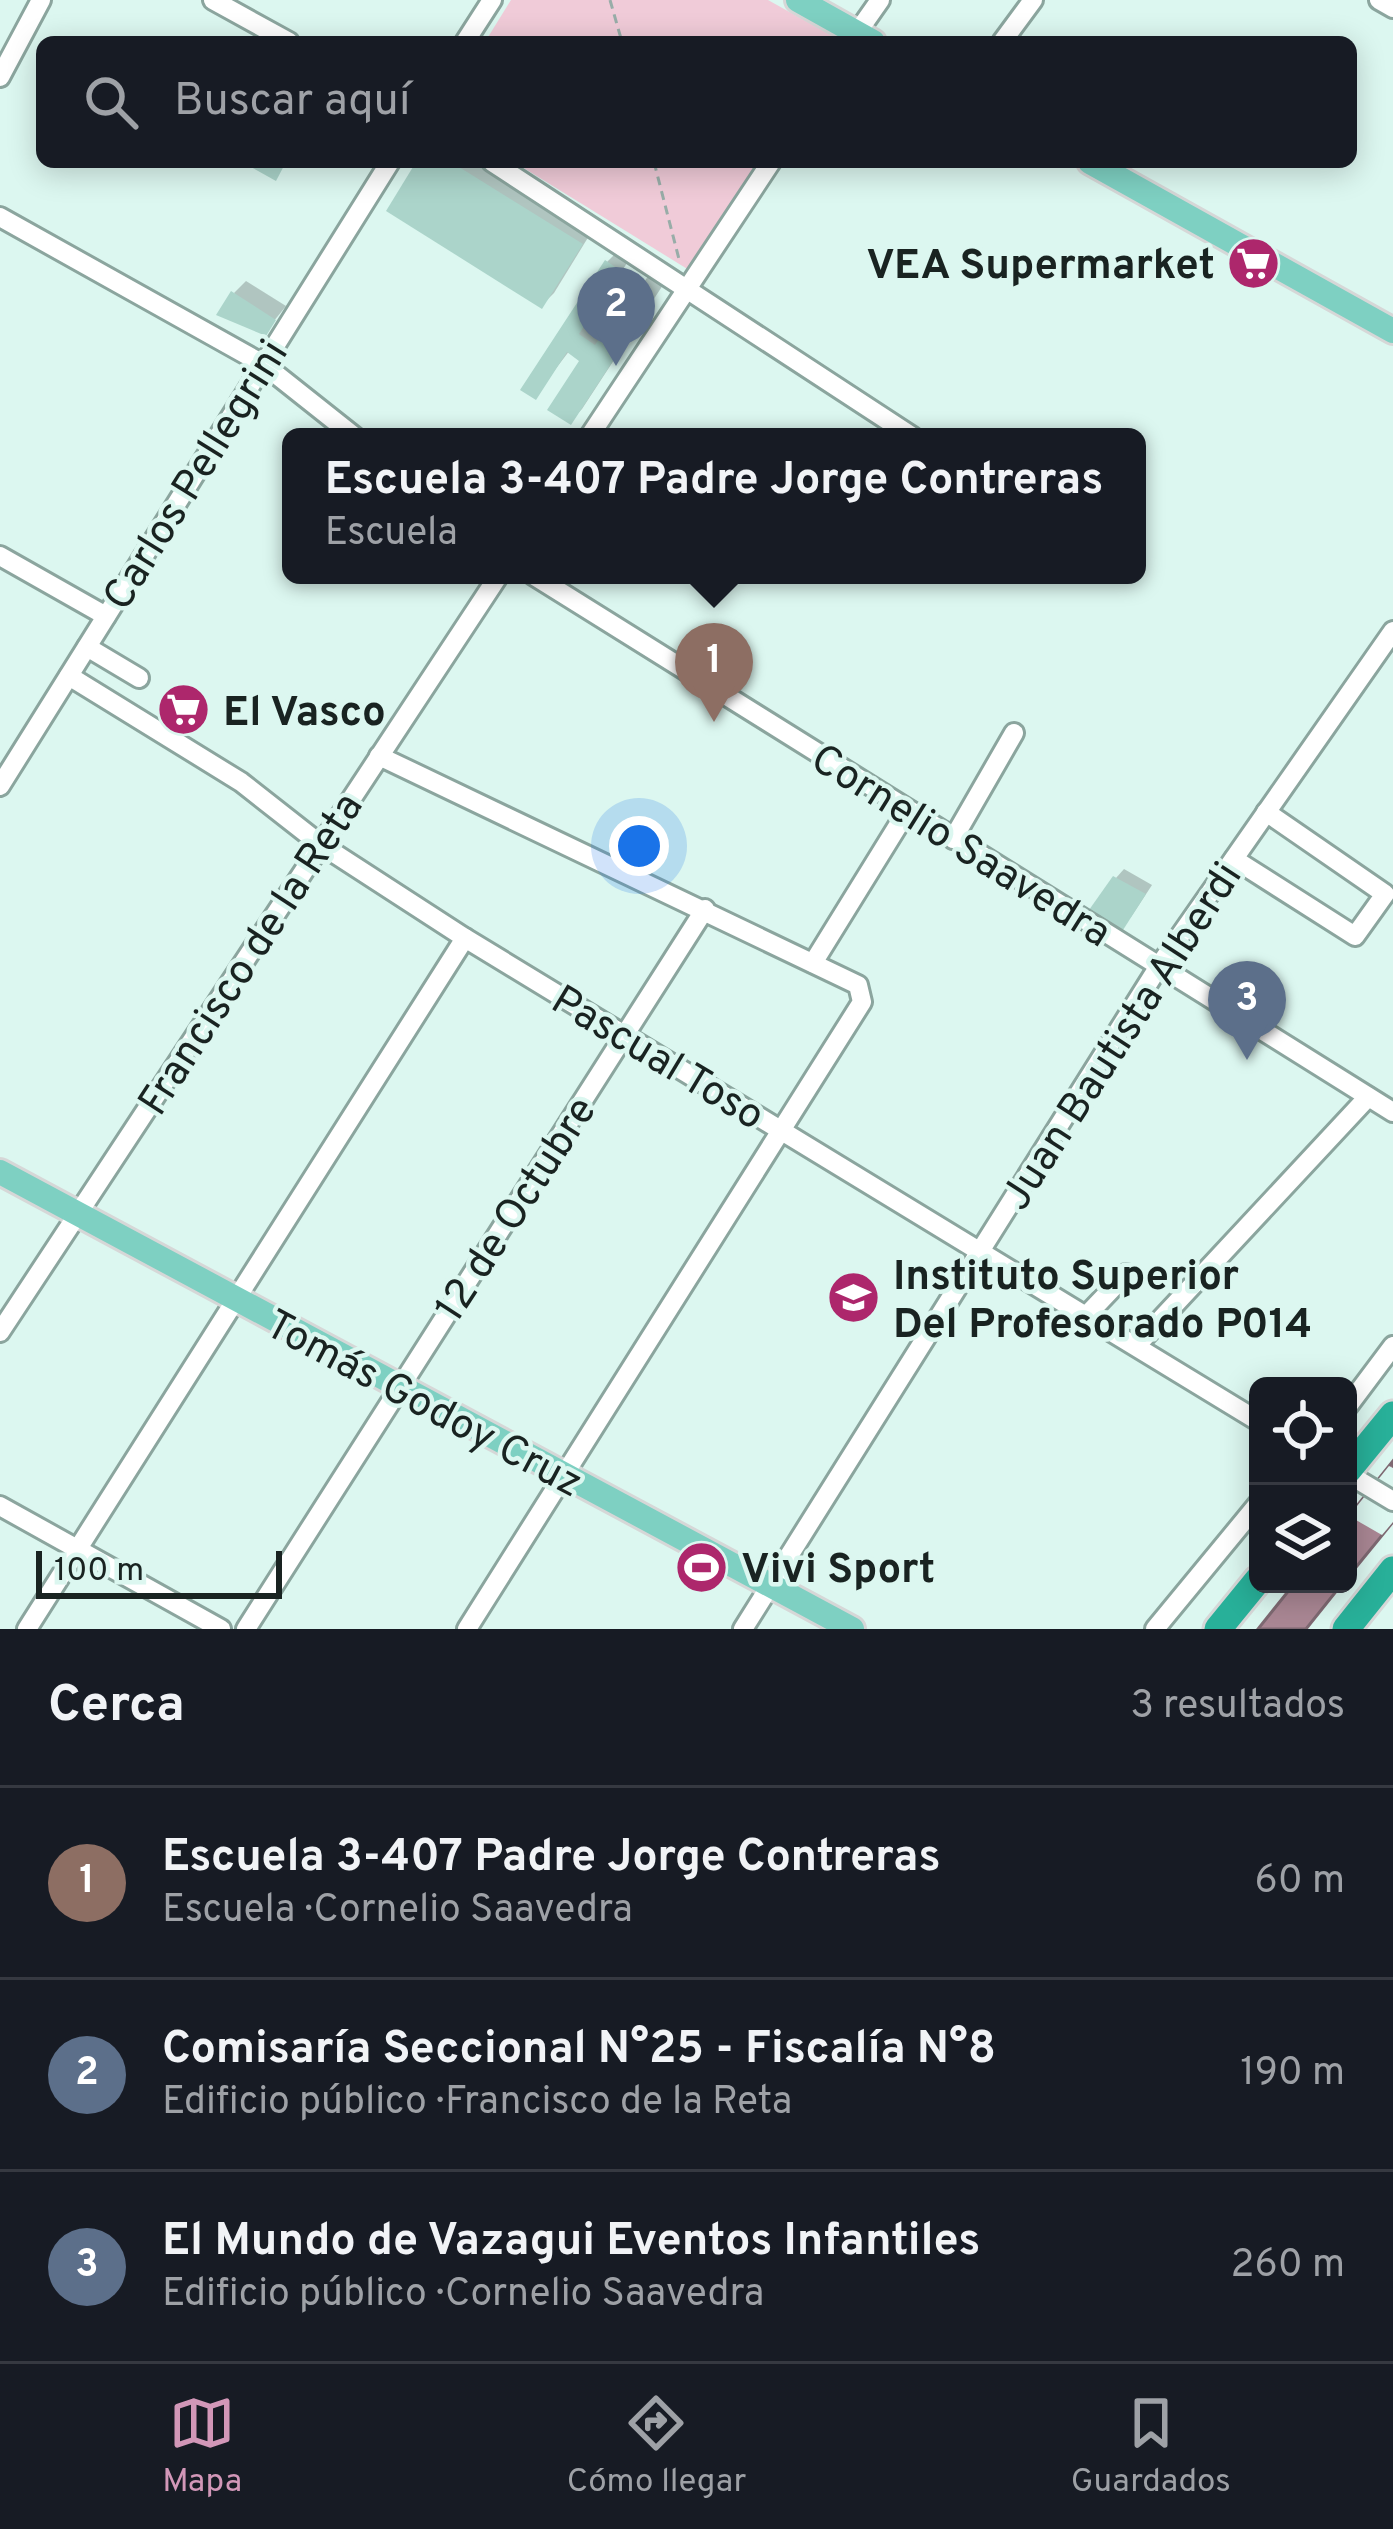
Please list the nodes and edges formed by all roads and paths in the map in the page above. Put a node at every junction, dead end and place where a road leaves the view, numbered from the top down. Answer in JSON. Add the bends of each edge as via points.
{"nodes":[{"id":1,"x":41,"y":0,"type":"edge"},
{"id":2,"x":214,"y":0,"type":"edge"},
{"id":3,"x":492,"y":0,"type":"edge"},
{"id":4,"x":610,"y":0,"type":"edge"},
{"id":5,"x":798,"y":0,"type":"edge"},
{"id":6,"x":880,"y":0,"type":"edge"},
{"id":7,"x":1033,"y":0,"type":"edge"},
{"id":8,"x":1379,"y":0,"type":"edge"},
{"id":9,"x":1393,"y":8,"type":"edge"},
{"id":10,"x":278,"y":36,"type":"edge"},
{"id":11,"x":470,"y":36,"type":"edge"},
{"id":12,"x":620,"y":36,"type":"edge"},
{"id":13,"x":855,"y":36,"type":"edge"},
{"id":14,"x":862,"y":36,"type":"edge"},
{"id":15,"x":1006,"y":36,"type":"edge"},
{"id":16,"x":0,"y":77,"type":"edge"},
{"id":17,"x":386,"y":168,"type":"edge"},
{"id":18,"x":501,"y":168,"type":"edge"},
{"id":19,"x":656,"y":168,"type":"edge"},
{"id":20,"x":767,"y":168,"type":"edge"},
{"id":21,"x":1100,"y":168,"type":"edge"},
{"id":22,"x":0,"y":218,"type":"edge"},
{"id":23,"x":686,"y":288,"type":"junction"},
{"id":24,"x":1390,"y":334,"type":"edge"},
{"id":25,"x":262,"y":364,"type":"junction"},
{"id":26,"x":344,"y":428,"type":"edge"},
{"id":27,"x":595,"y":428,"type":"edge"},
{"id":28,"x":899,"y":428,"type":"edge"},
{"id":29,"x":0,"y":556,"type":"edge"},
{"id":30,"x":493,"y":584,"type":"edge"},
{"id":31,"x":546,"y":584,"type":"edge"},
{"id":32,"x":106,"y":616,"type":"junction"},
{"id":33,"x":1393,"y":631,"type":"edge"},
{"id":34,"x":87,"y":647,"type":"junction"},
{"id":35,"x":69,"y":676,"type":"junction"},
{"id":36,"x":139,"y":678,"type":"dead end"},
{"id":37,"x":1014,"y":733,"type":"dead end"},
{"id":38,"x":380,"y":756,"type":"junction"},
{"id":39,"x":0,"y":786,"type":"edge"},
{"id":40,"x":907,"y":811,"type":"junction"},
{"id":41,"x":1266,"y":812,"type":"junction"},
{"id":42,"x":953,"y":839,"type":"junction"},
{"id":43,"x":320,"y":844,"type":"junction"},
{"id":44,"x":1234,"y":859,"type":"junction"},
{"id":45,"x":705,"y":909,"type":"junction"},
{"id":46,"x":465,"y":938,"type":"junction"},
{"id":47,"x":813,"y":963,"type":"junction"},
{"id":48,"x":1159,"y":966,"type":"junction"},
{"id":49,"x":625,"y":1035,"type":"junction"},
{"id":50,"x":1368,"y":1097,"type":"junction"},
{"id":51,"x":1393,"y":1112,"type":"edge"},
{"id":52,"x":782,"y":1131,"type":"junction"},
{"id":53,"x":0,"y":1172,"type":"edge"},
{"id":54,"x":77,"y":1215,"type":"junction"},
{"id":55,"x":981,"y":1252,"type":"junction"},
{"id":56,"x":1126,"y":1274,"type":"dead end"},
{"id":57,"x":236,"y":1300,"type":"junction"},
{"id":58,"x":1086,"y":1316,"type":"junction"},
{"id":59,"x":0,"y":1332,"type":"edge"},
{"id":60,"x":1136,"y":1346,"type":"junction"},
{"id":61,"x":1393,"y":1346,"type":"edge"},
{"id":62,"x":400,"y":1388,"type":"junction"},
{"id":63,"x":1357,"y":1394,"type":"edge"},
{"id":64,"x":1249,"y":1415,"type":"edge"},
{"id":65,"x":1393,"y":1415,"type":"edge"},
{"id":66,"x":1357,"y":1461,"type":"edge"},
{"id":67,"x":563,"y":1476,"type":"junction"},
{"id":68,"x":1357,"y":1478,"type":"edge"},
{"id":69,"x":1384,"y":1495,"type":"edge"},
{"id":70,"x":0,"y":1506,"type":"edge"},
{"id":71,"x":1249,"y":1515,"type":"edge"},
{"id":72,"x":76,"y":1548,"type":"junction"},
{"id":73,"x":1393,"y":1570,"type":"edge"},
{"id":74,"x":772,"y":1585,"type":"junction"},
{"id":75,"x":1249,"y":1591,"type":"edge"},
{"id":76,"x":27,"y":1629,"type":"edge"},
{"id":77,"x":221,"y":1629,"type":"edge"},
{"id":78,"x":246,"y":1629,"type":"edge"},
{"id":79,"x":467,"y":1629,"type":"edge"},
{"id":80,"x":743,"y":1629,"type":"edge"},
{"id":81,"x":852,"y":1629,"type":"edge"},
{"id":82,"x":1155,"y":1629,"type":"edge"},
{"id":83,"x":1218,"y":1629,"type":"edge"},
{"id":84,"x":1346,"y":1629,"type":"edge"}],
"edges":[{"from":1,"to":16,"type":"street"},
{"from":2,"to":10,"type":"street"},
{"from":3,"to":11,"type":"street"},
{"from":4,"to":12,"type":"path"},
{"from":5,"to":13,"type":"main road"},
{"from":6,"to":14,"type":"street"},
{"from":7,"to":15,"type":"street"},
{"from":8,"to":9,"type":"street"},
{"from":17,"to":25,"type":"street","name":"Carlos Pellegrini"},
{"from":18,"to":23,"type":"street"},
{"from":19,"to":23,"type":"path"},
{"from":20,"to":23,"type":"street"},
{"from":21,"to":24,"type":"main road"},
{"from":22,"to":25,"type":"street"},
{"from":23,"to":27,"type":"street"},
{"from":23,"to":28,"type":"street"},
{"from":25,"to":26,"type":"street"},
{"from":25,"to":32,"type":"street","name":"Carlos Pellegrini"},
{"from":29,"to":32,"type":"street"},
{"from":30,"to":38,"type":"street","name":"Francisco de la Reta"},
{"from":31,"to":40,"type":"street","name":"Cornelio Saavedra"},
{"from":32,"to":34,"type":"street","name":"Carlos Pellegrini"},
{"from":33,"to":41,"type":"street","name":"Juan Bautista Alberdi"},
{"from":34,"to":35,"type":"street","name":"Carlos Pellegrini"},
{"from":34,"to":36,"type":"street"},
{"from":35,"to":39,"type":"street","name":"Carlos Pellegrini"},
{"from":35,"to":43,"type":"street","name":"Pascual Toso","via":[[241,782]]},
{"from":37,"to":42,"type":"street"},
{"from":38,"to":43,"type":"street","name":"Francisco de la Reta"},
{"from":38,"to":45,"type":"street"},
{"from":40,"to":42,"type":"street","name":"Cornelio Saavedra"},
{"from":40,"to":47,"type":"street"},
{"from":41,"to":44,"type":"street","name":"Juan Bautista Alberdi"},
{"from":41,"to":44,"type":"street","via":[[1385,894],[1355,936]]},
{"from":42,"to":48,"type":"street","name":"Cornelio Saavedra"},
{"from":43,"to":46,"type":"street","name":"Pascual Toso"},
{"from":43,"to":54,"type":"street","name":"Francisco de la Reta"},
{"from":44,"to":48,"type":"street","name":"Juan Bautista Alberdi"},
{"from":45,"to":47,"type":"street"},
{"from":45,"to":49,"type":"street","name":"12 de Octubre"},
{"from":46,"to":49,"type":"street","name":"Pascual Toso"},
{"from":46,"to":57,"type":"street"},
{"from":47,"to":52,"type":"street","via":[[858,986],[862,1002]]},
{"from":48,"to":50,"type":"street","name":"Cornelio Saavedra"},
{"from":48,"to":55,"type":"street","name":"Juan Bautista Alberdi"},
{"from":49,"to":52,"type":"street","name":"Pascual Toso"},
{"from":49,"to":62,"type":"street","name":"12 de Octubre"},
{"from":50,"to":51,"type":"street","name":"Cornelio Saavedra"},
{"from":50,"to":60,"type":"street"},
{"from":52,"to":55,"type":"street","name":"Pascual Toso"},
{"from":52,"to":67,"type":"street"},
{"from":53,"to":54,"type":"main road","name":"Tomás Godoy Cruz"},
{"from":54,"to":57,"type":"main road","name":"Tomás Godoy Cruz"},
{"from":54,"to":59,"type":"street","name":"Francisco de la Reta"},
{"from":55,"to":58,"type":"street","name":"Pascual Toso"},
{"from":55,"to":74,"type":"street","name":"Juan Bautista Alberdi"},
{"from":56,"to":58,"type":"street"},
{"from":57,"to":62,"type":"main road","name":"Tomás Godoy Cruz"},
{"from":57,"to":72,"type":"street"},
{"from":58,"to":60,"type":"street","name":"Pascual Toso"},
{"from":60,"to":64,"type":"street","name":"Pascual Toso"},
{"from":61,"to":63,"type":"street"},
{"from":62,"to":67,"type":"main road","name":"Tomás Godoy Cruz"},
{"from":62,"to":78,"type":"street","name":"12 de Octubre"},
{"from":65,"to":66,"type":"highway"},
{"from":67,"to":74,"type":"main road","name":"Tomás Godoy Cruz"},
{"from":67,"to":79,"type":"street"},
{"from":68,"to":69,"type":"street"},
{"from":70,"to":72,"type":"street"},
{"from":71,"to":82,"type":"street"},
{"from":72,"to":76,"type":"street"},
{"from":72,"to":77,"type":"street"},
{"from":73,"to":84,"type":"highway"},
{"from":74,"to":80,"type":"street","name":"Juan Bautista Alberdi"},
{"from":74,"to":81,"type":"main road","name":"Tomás Godoy Cruz"},
{"from":75,"to":83,"type":"highway"}]}
